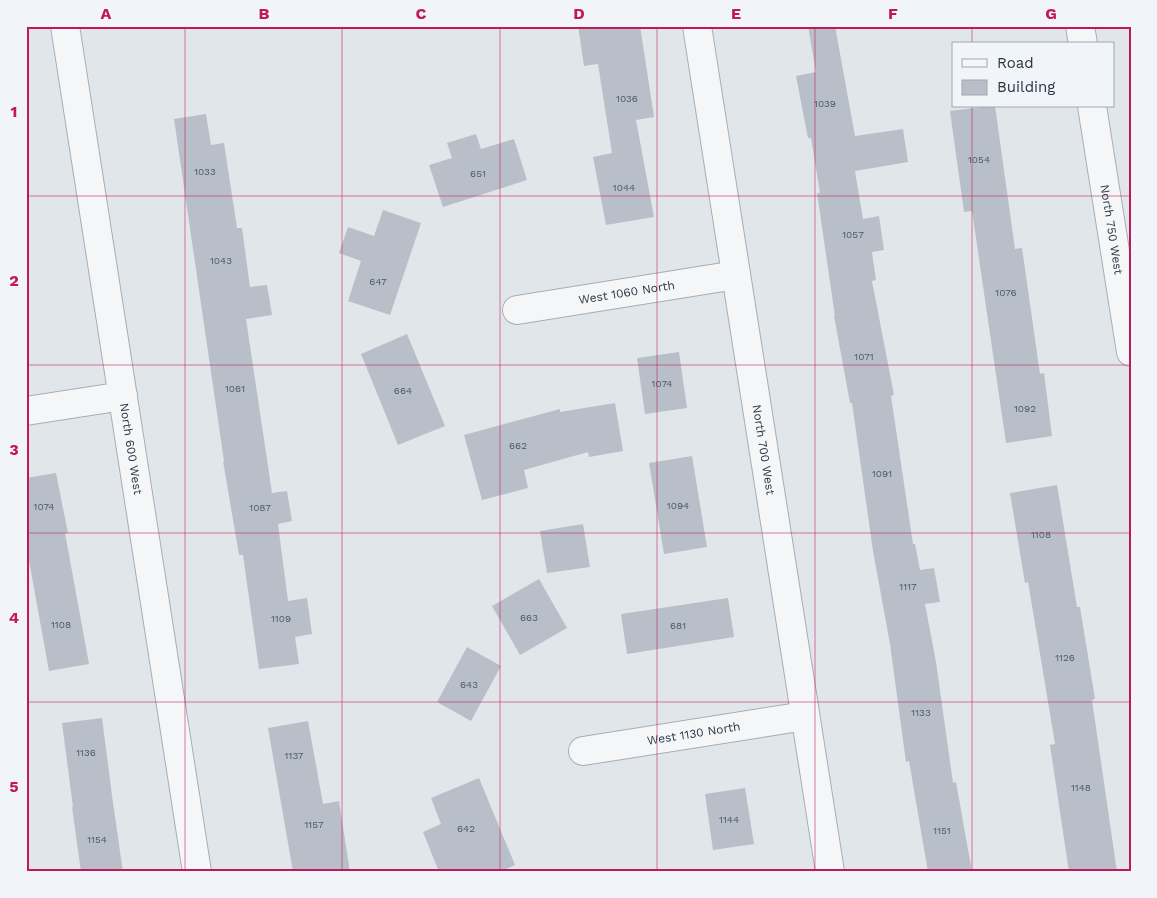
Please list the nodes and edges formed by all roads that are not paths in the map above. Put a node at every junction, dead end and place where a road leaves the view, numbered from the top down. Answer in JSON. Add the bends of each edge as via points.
{"nodes":[{"id":1,"x":65,"y":26,"type":"edge"},
{"id":2,"x":697,"y":26,"type":"edge"},
{"id":3,"x":1080,"y":26,"type":"edge"},
{"id":4,"x":1082,"y":42,"type":"edge"},
{"id":5,"x":1092,"y":108,"type":"edge"},
{"id":6,"x":1125,"y":271,"type":"edge"},
{"id":7,"x":736,"y":275,"type":"junction"},
{"id":8,"x":517,"y":310,"type":"dead end"},
{"id":9,"x":1131,"y":352,"type":"edge"},
{"id":10,"x":123,"y":396,"type":"junction"},
{"id":11,"x":26,"y":411,"type":"edge"},
{"id":12,"x":806,"y":716,"type":"junction"},
{"id":13,"x":583,"y":751,"type":"dead end"},
{"id":14,"x":196,"y":872,"type":"edge"},
{"id":15,"x":830,"y":872,"type":"edge"}],
"edges":[{"from":1,"to":10,"type":"street","name":"North 600 West"},
{"from":2,"to":7,"type":"street","name":"North 700 West"},
{"from":3,"to":4,"type":"street"},
{"from":5,"to":6,"type":"street","name":"North 750 West"},
{"from":6,"to":9,"type":"street","name":"North 750 West"},
{"from":7,"to":8,"type":"street","name":"West 1060 North"},
{"from":7,"to":12,"type":"street","name":"North 700 West"},
{"from":10,"to":11,"type":"street"},
{"from":10,"to":14,"type":"street","name":"North 600 West"},
{"from":12,"to":13,"type":"street","name":"West 1130 North"},
{"from":12,"to":15,"type":"street","name":"North 700 West"}]}
